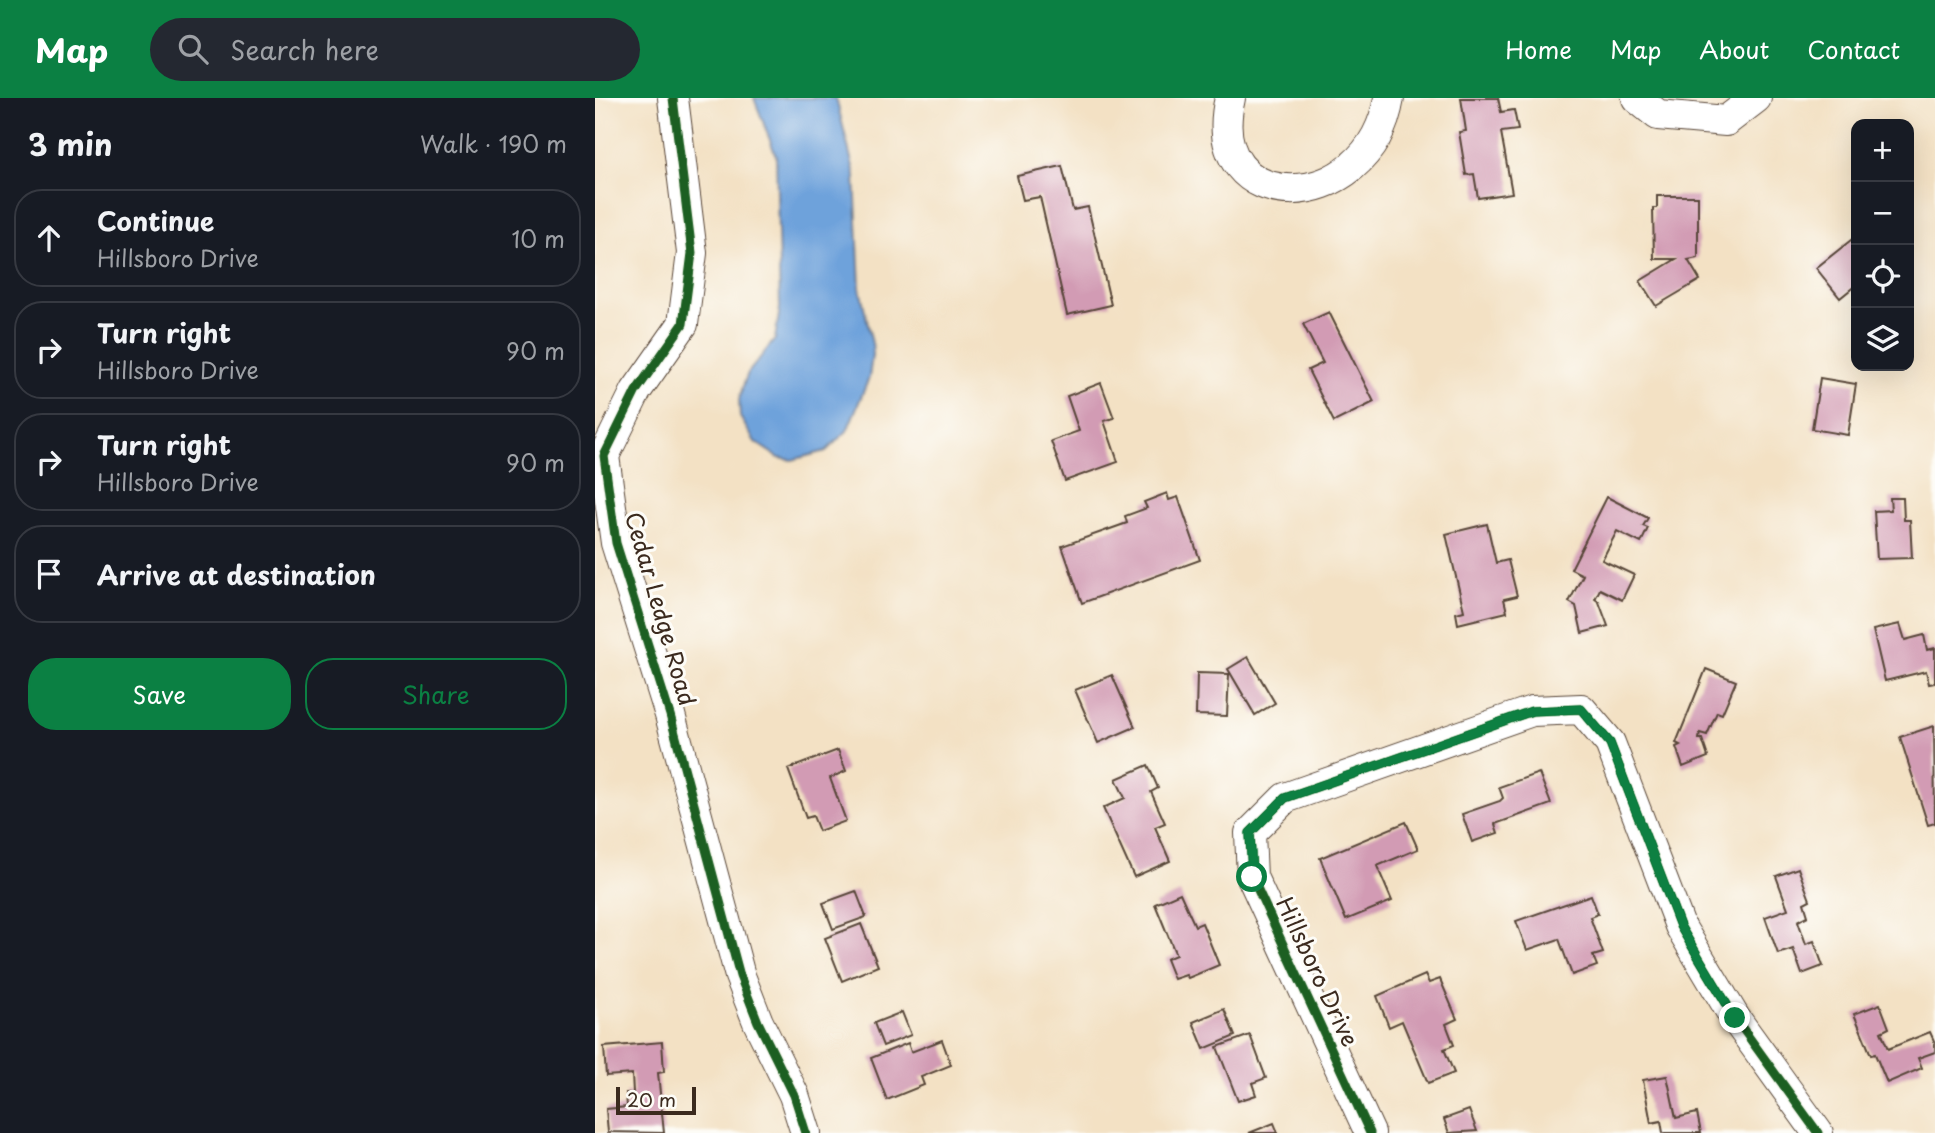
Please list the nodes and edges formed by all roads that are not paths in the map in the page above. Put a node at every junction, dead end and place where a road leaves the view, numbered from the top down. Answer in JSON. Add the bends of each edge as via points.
{"nodes":[{"id":1,"x":673,"y":98,"type":"edge"},
{"id":2,"x":1230,"y":98,"type":"edge"},
{"id":3,"x":1389,"y":98,"type":"edge"},
{"id":4,"x":1637,"y":98,"type":"edge"},
{"id":5,"x":1756,"y":98,"type":"edge"},
{"id":6,"x":605,"y":546,"type":"edge"},
{"id":7,"x":806,"y":1133,"type":"edge"},
{"id":8,"x":1370,"y":1133,"type":"edge"},
{"id":9,"x":1818,"y":1133,"type":"edge"}],
"edges":[{"from":1,"to":6,"type":"street","name":"Cedar Ledge Road","via":[[692,253],[683,324],[636,391],[604,456]]},
{"from":2,"to":3,"type":"street","via":[[1226,139],[1238,163],[1259,184],[1289,191],[1323,186],[1363,158],[1385,124]]},
{"from":4,"to":5,"type":"street","via":[[1658,116],[1727,121]]},
{"from":6,"to":7,"type":"street","name":"Cedar Ledge Road","via":[[670,715],[740,976],[794,1095]]},
{"from":8,"to":9,"type":"street","name":"Hillsboro Drive","via":[[1252,877],[1250,833],[1285,798],[1532,711],[1581,709],[1610,743],[1680,926],[1735,1018]]}]}
